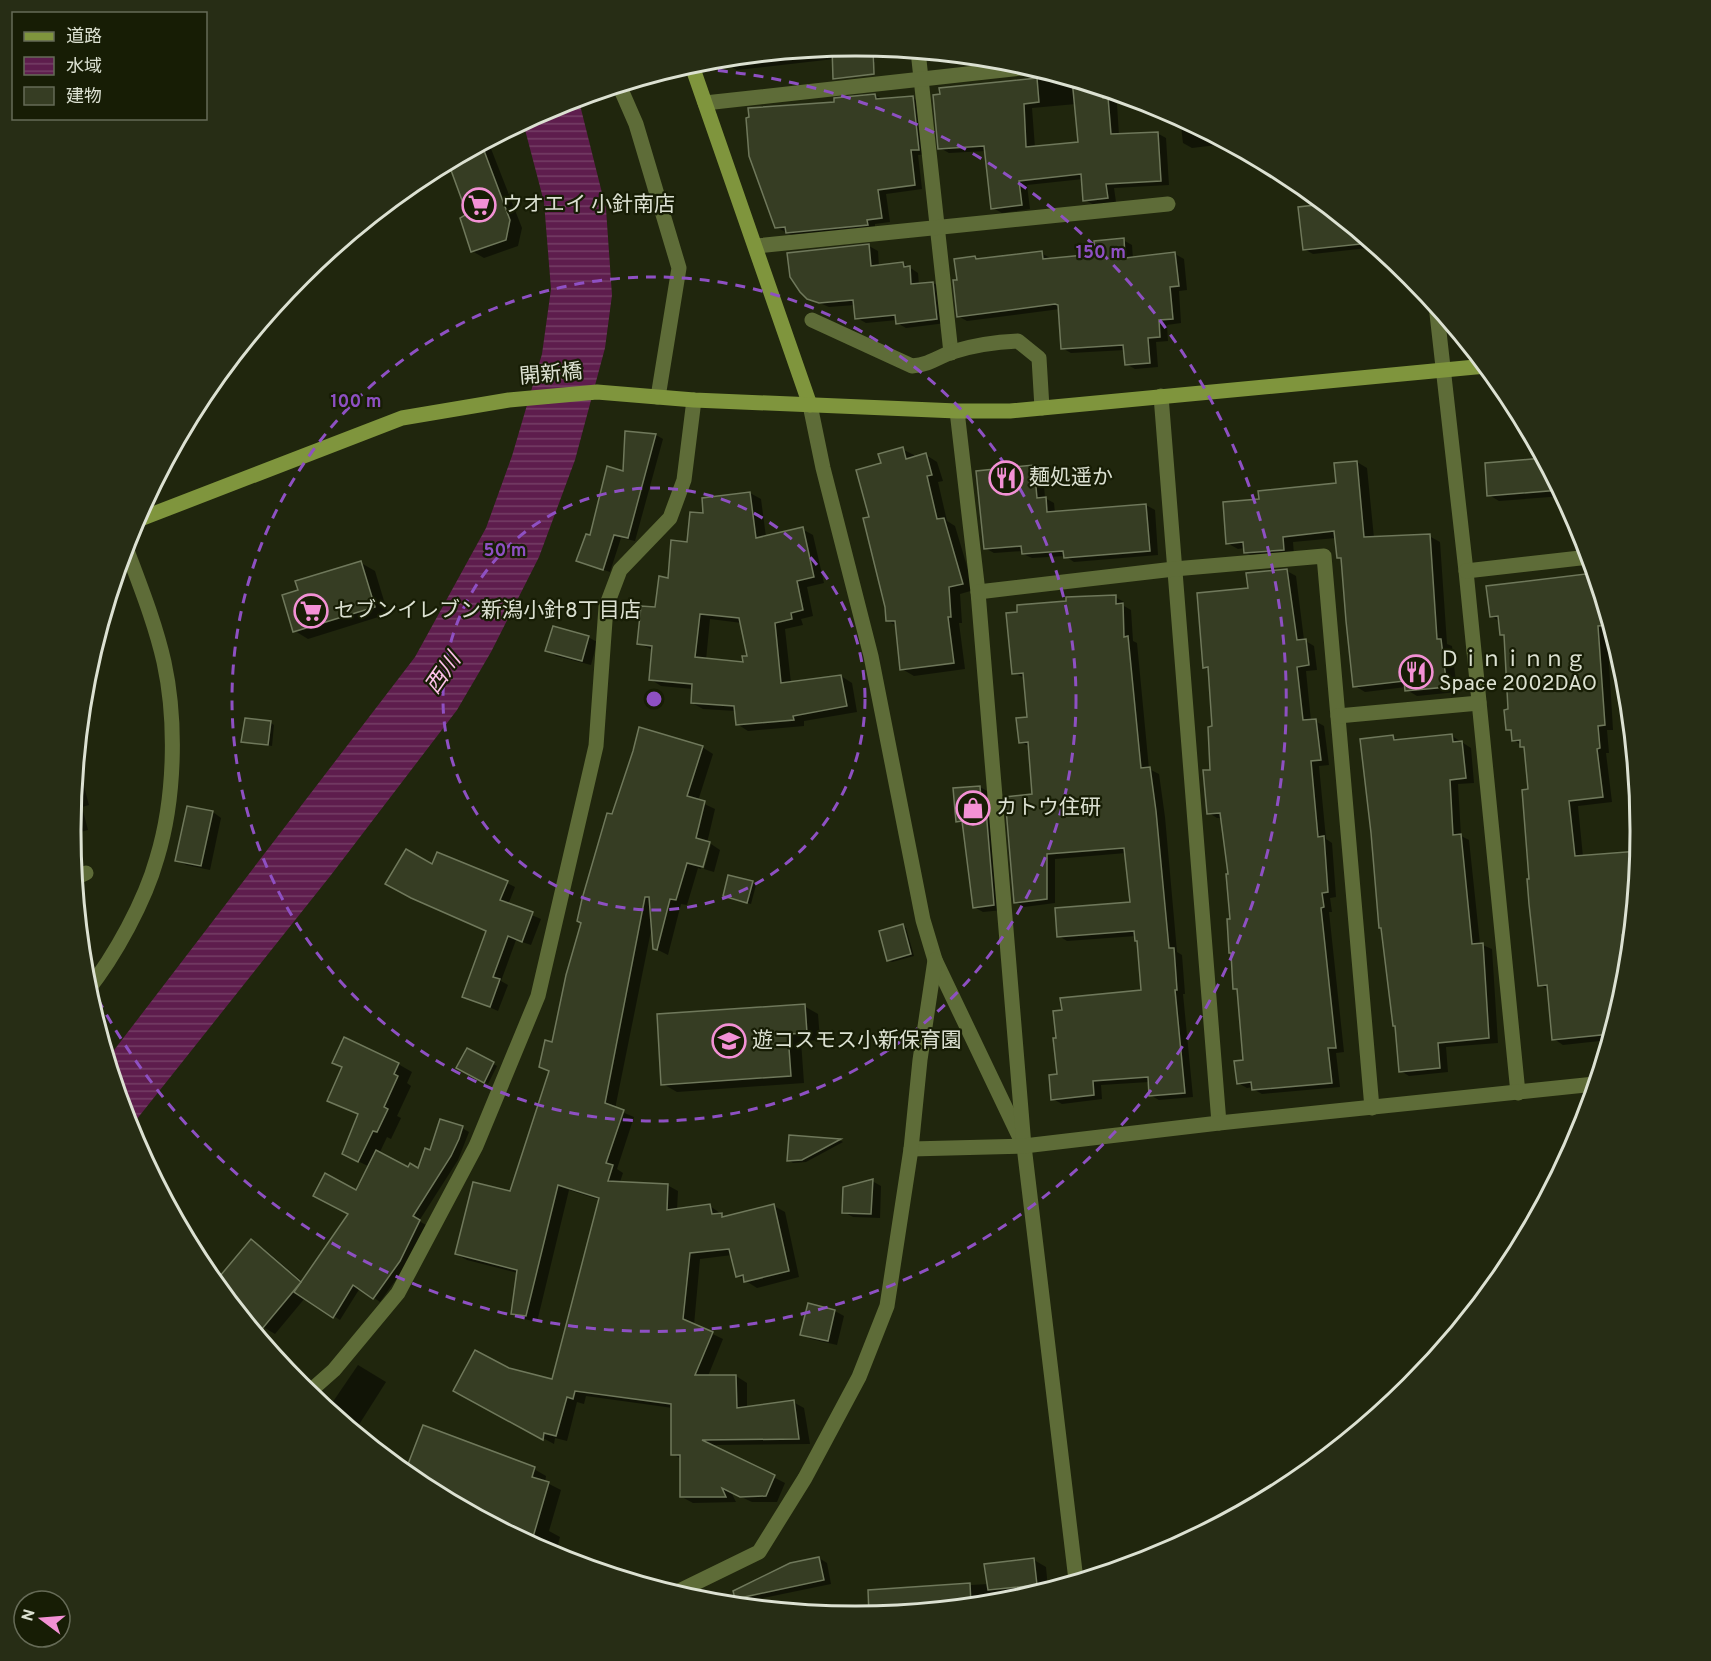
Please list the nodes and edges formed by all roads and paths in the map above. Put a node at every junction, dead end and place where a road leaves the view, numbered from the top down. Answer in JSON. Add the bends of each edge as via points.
{"nodes":[{"id":1,"x":919,"y":58,"type":"edge"},
{"id":2,"x":1006,"y":70,"type":"edge"},
{"id":3,"x":694,"y":72,"type":"edge"},
{"id":4,"x":921,"y":80,"type":"junction"},
{"id":5,"x":622,"y":92,"type":"edge"},
{"id":6,"x":705,"y":103,"type":"junction"},
{"id":7,"x":1168,"y":204,"type":"dead end"},
{"id":8,"x":937,"y":228,"type":"junction"},
{"id":9,"x":756,"y":246,"type":"junction"},
{"id":10,"x":1437,"y":319,"type":"edge"},
{"id":11,"x":812,"y":320,"type":"dead end"},
{"id":12,"x":951,"y":353,"type":"junction"},
{"id":13,"x":1476,"y":367,"type":"edge"},
{"id":14,"x":1442,"y":369,"type":"junction"},
{"id":15,"x":1161,"y":396,"type":"junction"},
{"id":16,"x":658,"y":397,"type":"junction"},
{"id":17,"x":694,"y":400,"type":"junction"},
{"id":18,"x":810,"y":405,"type":"junction"},
{"id":19,"x":1042,"y":408,"type":"junction"},
{"id":20,"x":957,"y":411,"type":"junction"},
{"id":21,"x":147,"y":516,"type":"edge"},
{"id":22,"x":1581,"y":558,"type":"edge"},
{"id":23,"x":130,"y":559,"type":"edge"},
{"id":24,"x":1174,"y":568,"type":"junction"},
{"id":25,"x":1466,"y":571,"type":"junction"},
{"id":26,"x":978,"y":592,"type":"junction"},
{"id":27,"x":1479,"y":703,"type":"junction"},
{"id":28,"x":1338,"y":716,"type":"junction"},
{"id":29,"x":934,"y":960,"type":"junction"},
{"id":30,"x":95,"y":982,"type":"edge"},
{"id":31,"x":1587,"y":1085,"type":"edge"},
{"id":32,"x":1518,"y":1093,"type":"junction"},
{"id":33,"x":1372,"y":1108,"type":"junction"},
{"id":34,"x":1219,"y":1123,"type":"junction"},
{"id":35,"x":1024,"y":1146,"type":"junction"},
{"id":36,"x":911,"y":1149,"type":"junction"},
{"id":37,"x":315,"y":1386,"type":"edge"},
{"id":38,"x":1075,"y":1573,"type":"edge"},
{"id":39,"x":687,"y":1587,"type":"edge"}],
"edges":[{"from":1,"to":4,"type":"street"},
{"from":2,"to":4,"type":"street"},
{"from":3,"to":6,"type":"street"},
{"from":4,"to":6,"type":"street"},
{"from":4,"to":8,"type":"street"},
{"from":5,"to":16,"type":"street","via":[[636,124],[679,268]]},
{"from":6,"to":9,"type":"street"},
{"from":7,"to":8,"type":"street"},
{"from":8,"to":9,"type":"street"},
{"from":8,"to":12,"type":"street"},
{"from":9,"to":18,"type":"street"},
{"from":10,"to":14,"type":"street"},
{"from":11,"to":12,"type":"street","via":[[912,366],[928,364]]},
{"from":12,"to":19,"type":"street","via":[[990,342],[1018,341],[1039,358]]},
{"from":13,"to":14,"type":"street","name":"開新橋"},
{"from":14,"to":15,"type":"street","name":"開新橋"},
{"from":14,"to":25,"type":"street"},
{"from":15,"to":19,"type":"street","name":"開新橋"},
{"from":15,"to":24,"type":"street"},
{"from":16,"to":17,"type":"street","name":"開新橋"},
{"from":16,"to":21,"type":"street","name":"開新橋","via":[[597,392],[509,400],[402,418]]},
{"from":17,"to":18,"type":"street","name":"開新橋"},
{"from":17,"to":37,"type":"street","via":[[684,480],[669,518],[620,570],[606,607],[596,746],[538,996],[476,1146],[398,1293],[334,1370]]},
{"from":18,"to":20,"type":"street","name":"開新橋"},
{"from":18,"to":29,"type":"street","via":[[871,656]]},
{"from":19,"to":20,"type":"street","name":"開新橋"},
{"from":20,"to":26,"type":"street"},
{"from":22,"to":25,"type":"street"},
{"from":23,"to":30,"type":"street","via":[[164,663],[172,759],[157,858],[136,910]]},
{"from":24,"to":26,"type":"street"},
{"from":24,"to":28,"type":"street","via":[[1324,556]]},
{"from":24,"to":34,"type":"street"},
{"from":25,"to":27,"type":"street"},
{"from":26,"to":35,"type":"street"},
{"from":27,"to":28,"type":"street"},
{"from":27,"to":32,"type":"street"},
{"from":28,"to":33,"type":"street"},
{"from":29,"to":35,"type":"street"},
{"from":29,"to":36,"type":"street"},
{"from":31,"to":32,"type":"street"},
{"from":32,"to":33,"type":"street"},
{"from":33,"to":34,"type":"street"},
{"from":34,"to":35,"type":"street"},
{"from":35,"to":36,"type":"street"},
{"from":35,"to":38,"type":"street"},
{"from":36,"to":39,"type":"street","via":[[887,1306],[854,1387],[759,1552]]}]}
